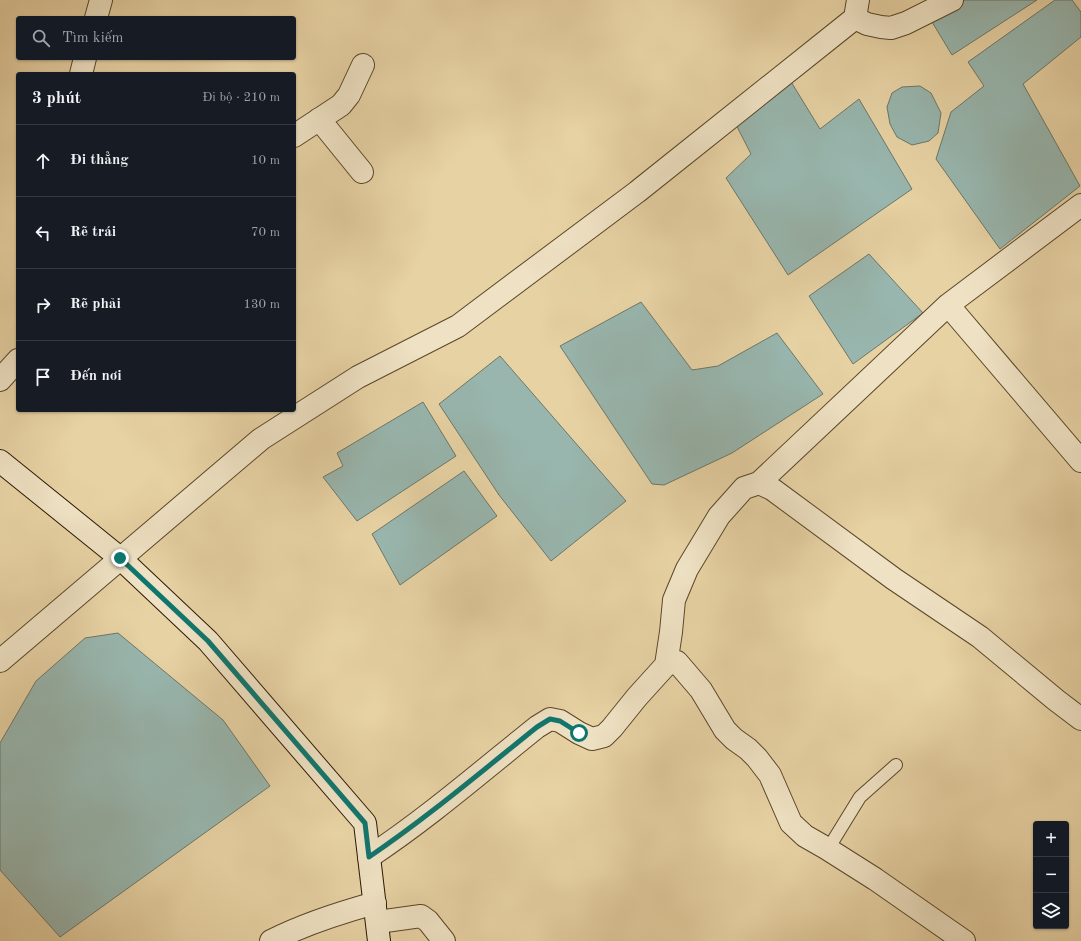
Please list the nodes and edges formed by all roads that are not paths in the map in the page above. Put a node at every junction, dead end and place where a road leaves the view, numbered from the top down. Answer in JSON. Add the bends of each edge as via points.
{"nodes":[{"id":1,"x":101,"y":0,"type":"edge"},
{"id":2,"x":952,"y":0,"type":"edge"},
{"id":3,"x":856,"y":9,"type":"edge"},
{"id":4,"x":97,"y":16,"type":"edge"},
{"id":5,"x":84,"y":60,"type":"edge"},
{"id":6,"x":363,"y":65,"type":"dead end"},
{"id":7,"x":82,"y":72,"type":"edge"},
{"id":8,"x":319,"y":119,"type":"junction"},
{"id":9,"x":296,"y":135,"type":"edge"},
{"id":10,"x":362,"y":172,"type":"dead end"},
{"id":11,"x":1081,"y":205,"type":"edge"},
{"id":12,"x":948,"y":305,"type":"junction"},
{"id":13,"x":16,"y":362,"type":"edge"},
{"id":14,"x":0,"y":380,"type":"edge"},
{"id":15,"x":0,"y":460,"type":"edge"},
{"id":16,"x":1081,"y":461,"type":"edge"},
{"id":17,"x":758,"y":483,"type":"junction"},
{"id":18,"x":120,"y":558,"type":"junction"},
{"id":19,"x":0,"y":662,"type":"edge"},
{"id":20,"x":666,"y":665,"type":"junction"},
{"id":21,"x":1081,"y":719,"type":"edge"},
{"id":22,"x":896,"y":765,"type":"dead end"},
{"id":23,"x":828,"y":848,"type":"junction"},
{"id":24,"x":369,"y":857,"type":"junction"},
{"id":25,"x":377,"y":922,"type":"edge"},
{"id":26,"x":271,"y":941,"type":"edge"},
{"id":27,"x":444,"y":941,"type":"edge"},
{"id":28,"x":964,"y":941,"type":"edge"}],
"edges":[{"from":1,"to":4,"type":"street"},
{"from":2,"to":3,"type":"street","via":[[891,28],[867,24]]},
{"from":3,"to":18,"type":"street","via":[[637,192],[458,326],[358,377],[261,439]]},
{"from":5,"to":7,"type":"street"},
{"from":6,"to":8,"type":"street","via":[[349,95],[341,105]]},
{"from":8,"to":9,"type":"street"},
{"from":8,"to":10,"type":"street"},
{"from":11,"to":12,"type":"street"},
{"from":12,"to":16,"type":"street"},
{"from":12,"to":17,"type":"street"},
{"from":13,"to":14,"type":"street"},
{"from":15,"to":18,"type":"street"},
{"from":17,"to":20,"type":"street","via":[[744,488],[719,516],[687,569],[674,600]]},
{"from":17,"to":21,"type":"street","via":[[772,489],[894,579],[980,637]]},
{"from":18,"to":19,"type":"street"},
{"from":18,"to":24,"type":"street","via":[[208,641],[365,823]]},
{"from":20,"to":23,"type":"street","via":[[677,662],[684,669],[701,690],[725,730],[757,758],[770,775],[791,823],[805,836]]},
{"from":20,"to":24,"type":"street","via":[[604,736],[592,739],[560,721],[550,719]]},
{"from":22,"to":23,"type":"lane","via":[[860,797]]},
{"from":23,"to":28,"type":"street"},
{"from":24,"to":25,"type":"street"},
{"from":25,"to":26,"type":"street","via":[[341,912]]},
{"from":25,"to":27,"type":"street","via":[[421,916]]}]}
